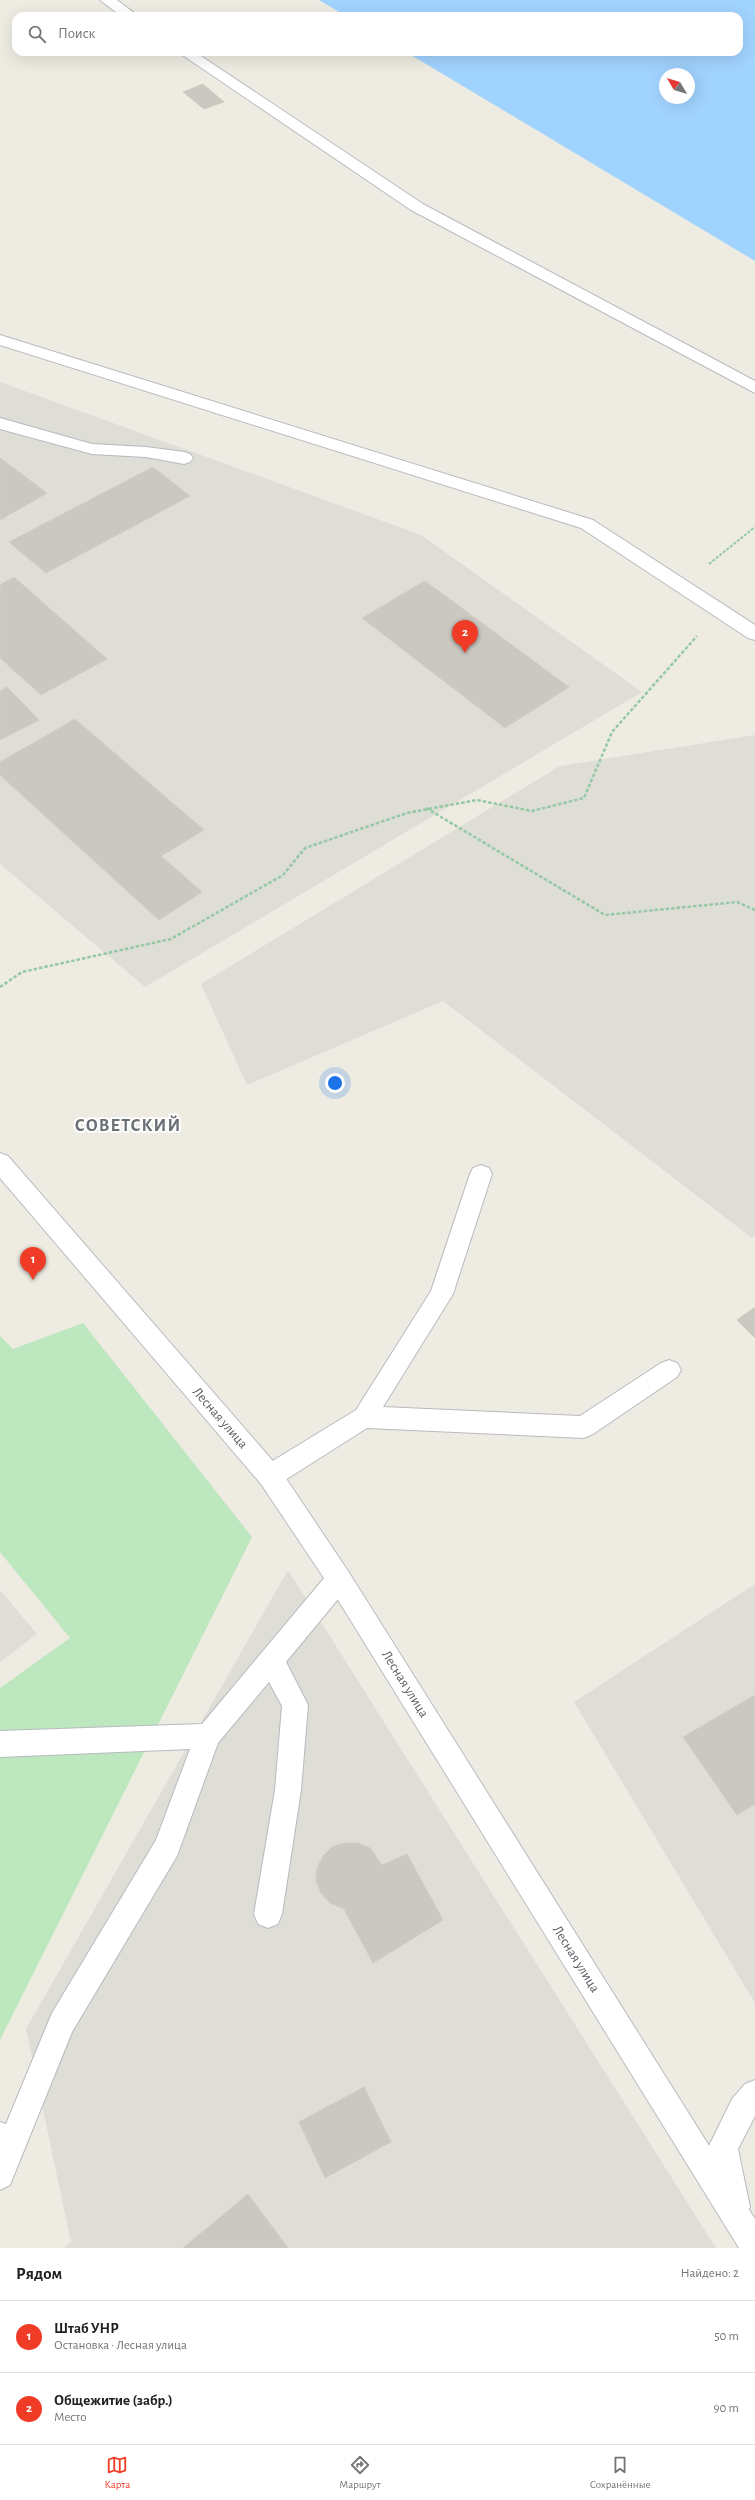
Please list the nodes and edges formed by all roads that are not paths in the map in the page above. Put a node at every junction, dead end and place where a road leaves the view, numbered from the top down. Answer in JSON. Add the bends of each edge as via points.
{"nodes":[{"id":1,"x":107,"y":0,"type":"edge"},
{"id":2,"x":125,"y":12,"type":"edge"},
{"id":3,"x":190,"y":56,"type":"edge"},
{"id":4,"x":0,"y":340,"type":"edge"},
{"id":5,"x":755,"y":388,"type":"edge"},
{"id":6,"x":0,"y":423,"type":"edge"},
{"id":7,"x":184,"y":458,"type":"dead end"},
{"id":8,"x":755,"y":634,"type":"edge"},
{"id":9,"x":0,"y":1162,"type":"edge"},
{"id":10,"x":481,"y":1174,"type":"dead end"},
{"id":11,"x":669,"y":1370,"type":"dead end"},
{"id":12,"x":364,"y":1417,"type":"junction"},
{"id":13,"x":270,"y":1476,"type":"junction"},
{"id":14,"x":340,"y":1579,"type":"junction"},
{"id":15,"x":272,"y":1661,"type":"junction"},
{"id":16,"x":208,"y":1736,"type":"junction"},
{"id":17,"x":0,"y":1744,"type":"edge"},
{"id":18,"x":268,"y":1914,"type":"dead end"},
{"id":19,"x":755,"y":2094,"type":"edge"},
{"id":20,"x":7,"y":2139,"type":"edge"},
{"id":21,"x":0,"y":2175,"type":"edge"},
{"id":22,"x":737,"y":2218,"type":"junction"},
{"id":23,"x":755,"y":2246,"type":"edge"}],
"edges":[{"from":1,"to":2,"type":"main road"},
{"from":3,"to":5,"type":"main road","via":[[417,207]]},
{"from":4,"to":8,"type":"main road","via":[[587,524],[657,567],[719,612]]},
{"from":6,"to":7,"type":"main road","via":[[92,449],[146,452]]},
{"from":9,"to":13,"type":"main road","name":"Лесная улица"},
{"from":10,"to":12,"type":"main road","via":[[441,1294]]},
{"from":11,"to":12,"type":"main road","via":[[584,1427]]},
{"from":12,"to":13,"type":"main road"},
{"from":13,"to":14,"type":"main road","name":"Лесная улица"},
{"from":14,"to":15,"type":"main road"},
{"from":14,"to":22,"type":"main road","name":"Лесная улица"},
{"from":15,"to":16,"type":"main road"},
{"from":15,"to":18,"type":"main road","via":[[295,1705],[288,1790]]},
{"from":16,"to":17,"type":"main road"},
{"from":16,"to":20,"type":"main road","via":[[167,1847],[62,2023]]},
{"from":19,"to":22,"type":"main road","via":[[742,2109],[723,2148]]},
{"from":20,"to":21,"type":"main road"},
{"from":22,"to":23,"type":"main road","name":"Лесная улица"}]}
